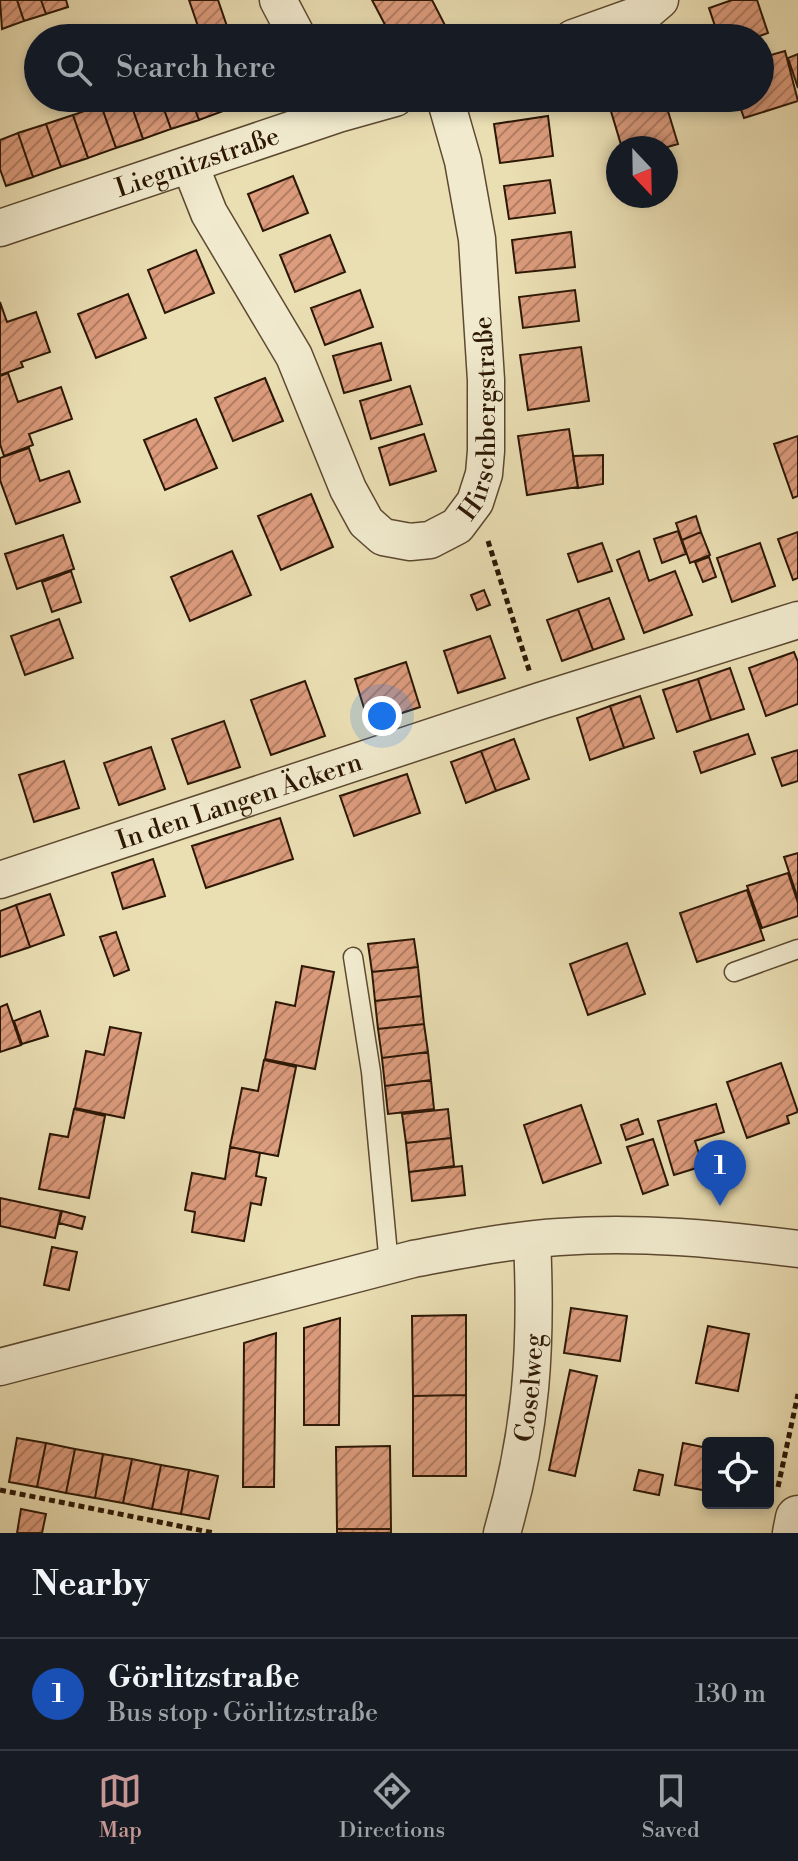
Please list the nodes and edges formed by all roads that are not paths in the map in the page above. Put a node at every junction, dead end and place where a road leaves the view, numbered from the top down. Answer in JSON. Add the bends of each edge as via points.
{"nodes":[{"id":1,"x":278,"y":0,"type":"edge"},
{"id":2,"x":660,"y":0,"type":"edge"},
{"id":3,"x":291,"y":24,"type":"edge"},
{"id":4,"x":612,"y":24,"type":"edge"},
{"id":5,"x":318,"y":112,"type":"edge"},
{"id":6,"x":449,"y":112,"type":"edge"},
{"id":7,"x":190,"y":165,"type":"junction"},
{"id":8,"x":0,"y":228,"type":"edge"},
{"id":9,"x":798,"y":620,"type":"edge"},
{"id":10,"x":0,"y":880,"type":"edge"},
{"id":11,"x":798,"y":949,"type":"edge"},
{"id":12,"x":353,"y":957,"type":"dead end"},
{"id":13,"x":734,"y":972,"type":"dead end"},
{"id":14,"x":532,"y":1240,"type":"junction"},
{"id":15,"x":798,"y":1249,"type":"edge"},
{"id":16,"x":389,"y":1265,"type":"junction"},
{"id":17,"x":0,"y":1367,"type":"edge"},
{"id":18,"x":788,"y":1504,"type":"edge"},
{"id":19,"x":502,"y":1533,"type":"edge"},
{"id":20,"x":795,"y":1533,"type":"edge"}],
"edges":[{"from":1,"to":3,"type":"street"},
{"from":2,"to":4,"type":"street","via":[[646,12]]},
{"from":5,"to":7,"type":"street","name":"Liegnitzstraße"},
{"from":6,"to":7,"type":"street","name":"Hirschbergstraße","via":[[477,239],[484,474],[475,502],[457,526],[430,540],[383,537],[366,522],[294,356],[209,213]]},
{"from":7,"to":8,"type":"street","name":"Liegnitzstraße"},
{"from":9,"to":10,"type":"street","name":"In den Langen Äckern"},
{"from":11,"to":13,"type":"lane"},
{"from":12,"to":16,"type":"lane","via":[[371,1072]]},
{"from":14,"to":15,"type":"street","via":[[613,1235],[709,1238]]},
{"from":14,"to":16,"type":"street"},
{"from":14,"to":19,"type":"street","name":"Coselweg","via":[[531,1393]]},
{"from":16,"to":17,"type":"street"},
{"from":18,"to":20,"type":"street"}]}
